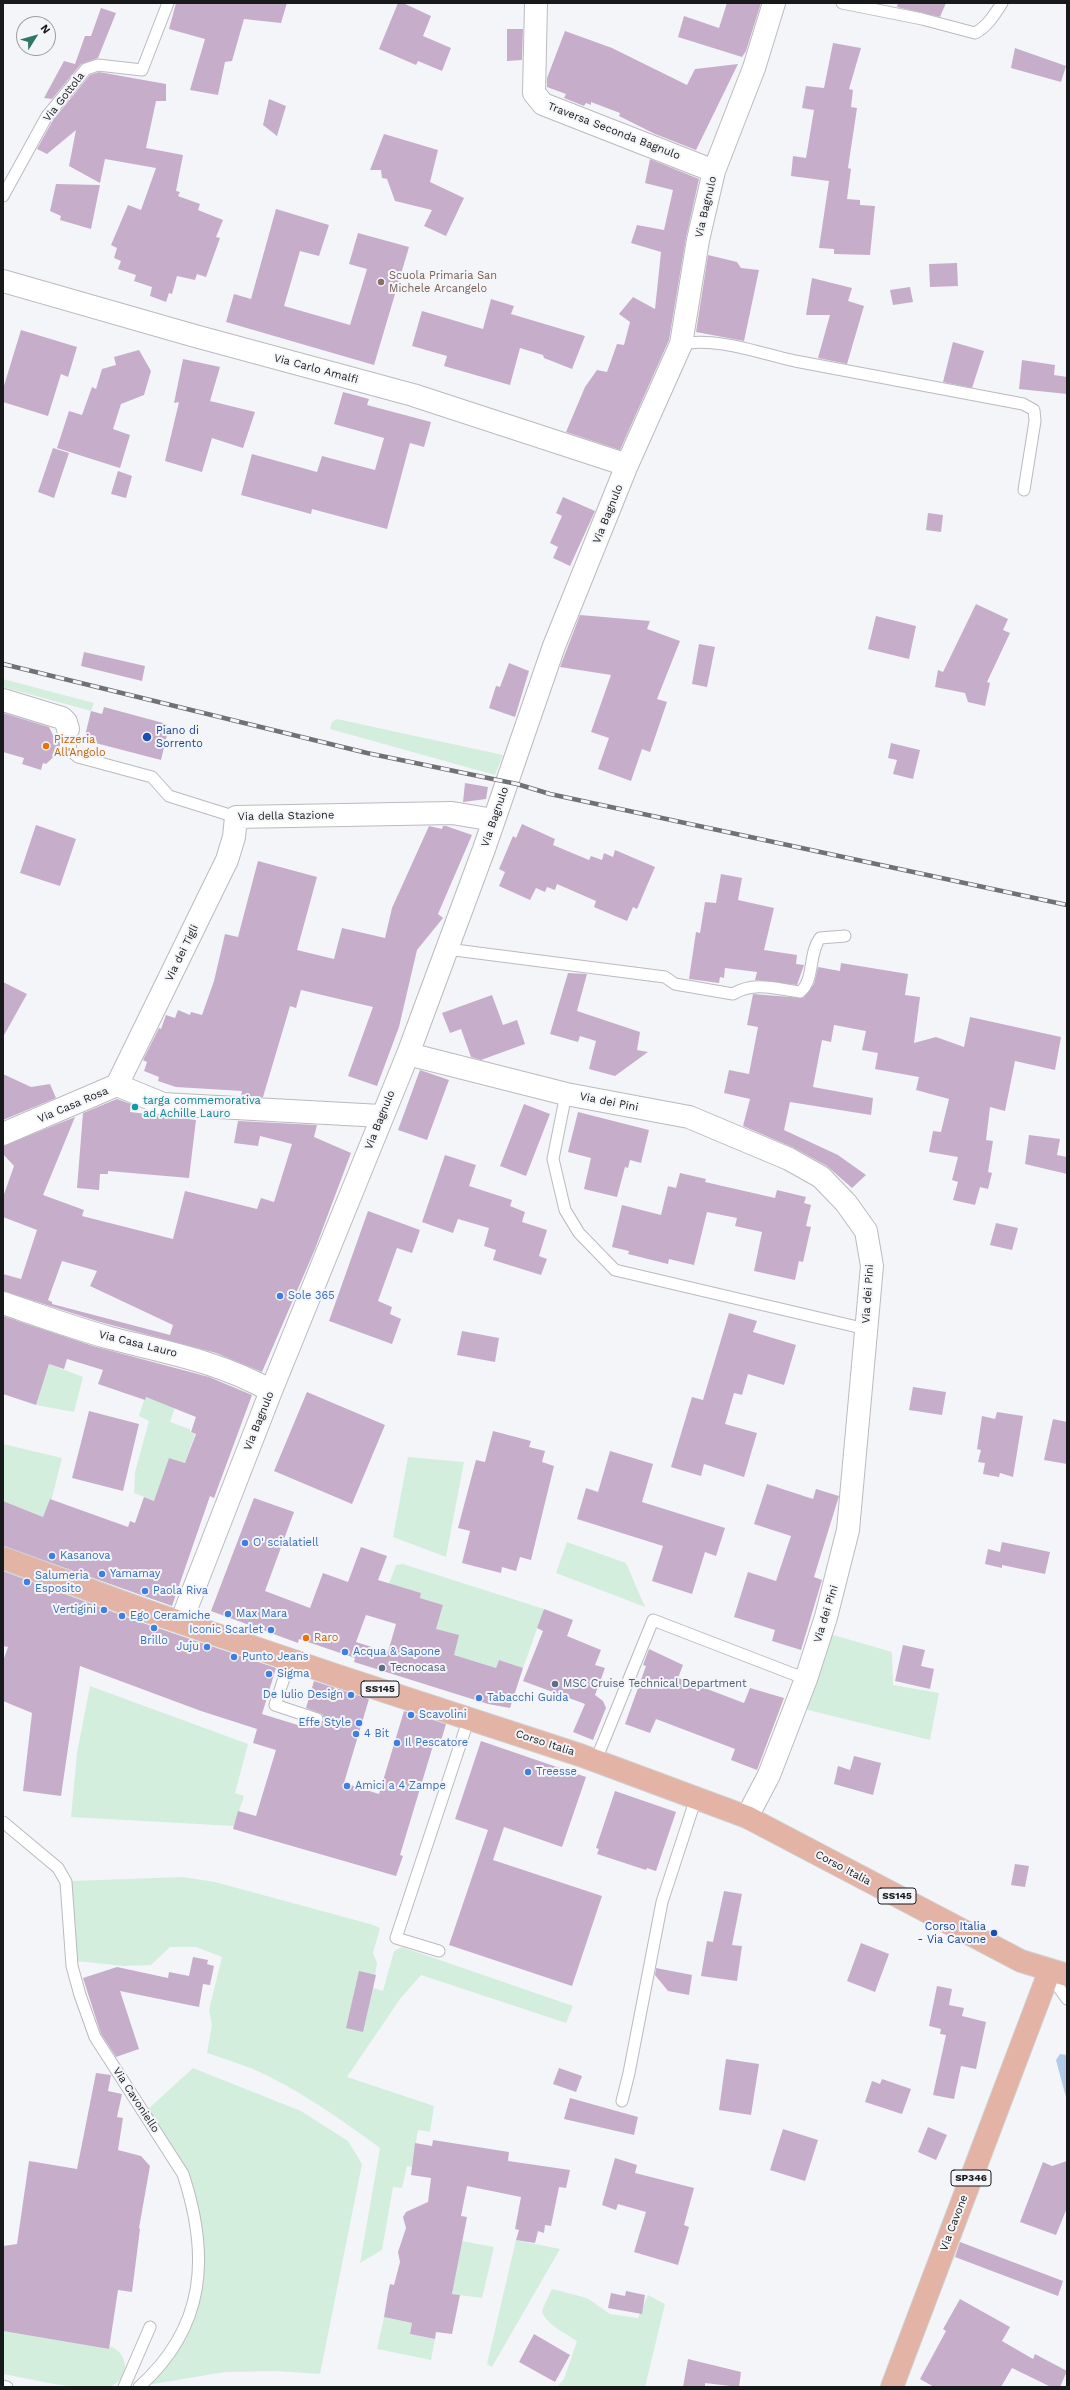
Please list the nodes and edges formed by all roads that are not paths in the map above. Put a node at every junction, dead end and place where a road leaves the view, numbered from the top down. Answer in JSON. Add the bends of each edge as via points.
{"nodes":[{"id":1,"x":168,"y":3,"type":"edge"},
{"id":2,"x":536,"y":3,"type":"edge"},
{"id":3,"x":774,"y":3,"type":"edge"},
{"id":4,"x":842,"y":3,"type":"edge"},
{"id":5,"x":1002,"y":3,"type":"edge"},
{"id":6,"x":714,"y":171,"type":"junction"},
{"id":7,"x":3,"y":196,"type":"edge"},
{"id":8,"x":3,"y":281,"type":"edge"},
{"id":9,"x":681,"y":344,"type":"junction"},
{"id":10,"x":627,"y":465,"type":"junction"},
{"id":11,"x":1024,"y":490,"type":"dead end"},
{"id":12,"x":3,"y":700,"type":"edge"},
{"id":13,"x":68,"y":729,"type":"joint"},
{"id":14,"x":236,"y":817,"type":"junction"},
{"id":15,"x":494,"y":820,"type":"junction"},
{"id":16,"x":845,"y":936,"type":"dead end"},
{"id":17,"x":447,"y":949,"type":"junction"},
{"id":18,"x":408,"y":1054,"type":"junction"},
{"id":19,"x":117,"y":1085,"type":"junction"},
{"id":20,"x":566,"y":1094,"type":"junction"},
{"id":21,"x":381,"y":1116,"type":"junction"},
{"id":22,"x":3,"y":1134,"type":"edge"},
{"id":23,"x":3,"y":1303,"type":"edge"},
{"id":24,"x":866,"y":1329,"type":"junction"},
{"id":25,"x":271,"y":1391,"type":"junction"},
{"id":26,"x":3,"y":1558,"type":"edge"},
{"id":27,"x":181,"y":1622,"type":"junction"},
{"id":28,"x":290,"y":1660,"type":"junction"},
{"id":29,"x":806,"y":1679,"type":"junction"},
{"id":30,"x":469,"y":1718,"type":"junction"},
{"id":31,"x":317,"y":1719,"type":"dead end"},
{"id":32,"x":588,"y":1758,"type":"junction"},
{"id":33,"x":696,"y":1798,"type":"junction"},
{"id":34,"x":747,"y":1817,"type":"junction"},
{"id":35,"x":3,"y":1822,"type":"edge"},
{"id":36,"x":439,"y":1950,"type":"dead end"},
{"id":37,"x":1058,"y":1973,"type":"edge"},
{"id":38,"x":1067,"y":1999,"type":"edge"},
{"id":39,"x":622,"y":2101,"type":"dead end"},
{"id":40,"x":150,"y":2327,"type":"dead end"},
{"id":41,"x":3,"y":2386,"type":"edge"},
{"id":42,"x":7,"y":2387,"type":"edge"},
{"id":43,"x":122,"y":2387,"type":"edge"},
{"id":44,"x":139,"y":2387,"type":"edge"},
{"id":45,"x":892,"y":2387,"type":"edge"}],
"edges":[{"from":1,"to":7,"type":"lane","name":"Via Gottola","via":[[142,70],[98,65],[86,69],[47,116]]},
{"from":2,"to":6,"type":"street","name":"Traversa Seconda Bagnulo","via":[[534,93],[543,104]]},
{"from":3,"to":6,"type":"street","name":"Via Bagnulo","via":[[754,68]]},
{"from":4,"to":5,"type":"lane","via":[[975,33],[994,16]]},
{"from":6,"to":9,"type":"street","name":"Via Bagnulo","via":[[698,240]]},
{"from":8,"to":10,"type":"street","name":"Via Carlo Amalfi","via":[[413,395]]},
{"from":9,"to":10,"type":"street","name":"Via Bagnulo"},
{"from":9,"to":11,"type":"lane","via":[[696,341],[721,344],[796,361],[1023,404],[1034,410],[1036,421]]},
{"from":10,"to":15,"type":"street","name":"Via Bagnulo","via":[[554,646]]},
{"from":12,"to":13,"type":"street","name":"Via della Stazione","via":[[62,718]]},
{"from":13,"to":14,"type":"lane","name":"Via della Stazione","via":[[70,747],[74,755],[152,778],[168,796]]},
{"from":14,"to":15,"type":"street","name":"Via della Stazione","via":[[452,813]]},
{"from":14,"to":19,"type":"street","name":"Via dei Tigli","via":[[234,837],[227,860]]},
{"from":15,"to":17,"type":"street","name":"Via Bagnulo"},
{"from":16,"to":17,"type":"lane","via":[[820,938],[815,945],[807,986],[800,992],[753,986],[744,987],[733,994],[675,984],[665,977]]},
{"from":17,"to":18,"type":"street","name":"Via Bagnulo"},
{"from":18,"to":20,"type":"street","name":"Via dei Pini"},
{"from":18,"to":21,"type":"street","name":"Via Bagnulo"},
{"from":19,"to":21,"type":"street","name":"Via Casa Rosa","via":[[163,1104]]},
{"from":19,"to":22,"type":"street","name":"Via Casa Rosa"},
{"from":20,"to":24,"type":"street","name":"Via dei Pini","via":[[689,1117],[789,1159],[821,1177],[846,1203],[866,1231],[872,1266]]},
{"from":20,"to":24,"type":"lane","via":[[553,1159],[566,1210],[579,1233],[615,1270]]},
{"from":21,"to":25,"type":"street","name":"Via Bagnulo"},
{"from":23,"to":25,"type":"street","name":"Via Casa Lauro","via":[[108,1337],[215,1365]]},
{"from":24,"to":29,"type":"street","name":"Via dei Pini","via":[[848,1530],[826,1617]]},
{"from":25,"to":27,"type":"street","name":"Via Bagnulo"},
{"from":26,"to":27,"type":"main road","name":"Corso Italia","number":"SS145"},
{"from":27,"to":28,"type":"main road","name":"Corso Italia","number":"SS145"},
{"from":28,"to":30,"type":"main road","name":"Corso Italia","number":"SS145"},
{"from":28,"to":31,"type":"lane","via":[[275,1705]]},
{"from":29,"to":32,"type":"lane","via":[[653,1620]]},
{"from":29,"to":34,"type":"street","name":"Via dei Pini","via":[[769,1775]]},
{"from":30,"to":32,"type":"main road","name":"Corso Italia","number":"SS145"},
{"from":30,"to":36,"type":"lane","via":[[396,1938]]},
{"from":32,"to":33,"type":"main road","name":"Corso Italia","number":"SS145"},
{"from":33,"to":34,"type":"main road","name":"Corso Italia","number":"SS145"},
{"from":33,"to":39,"type":"lane","via":[[662,1902],[630,2073]]},
{"from":34,"to":37,"type":"main road","name":"Corso Italia","number":"SS145","via":[[966,1933],[1021,1960]]},
{"from":35,"to":44,"type":"lane","name":"Via Cavoniello","via":[[53,1863],[66,1882],[72,1966],[95,2037],[183,2174],[191,2196],[199,2249],[195,2299],[188,2321],[177,2341],[162,2363]]},
{"from":37,"to":38,"type":"lane","via":[[1059,1988]]},
{"from":37,"to":45,"type":"main road","name":"Via Cavone","number":"SP346"},
{"from":40,"to":43,"type":"lane"},
{"from":41,"to":42,"type":"lane"}]}
